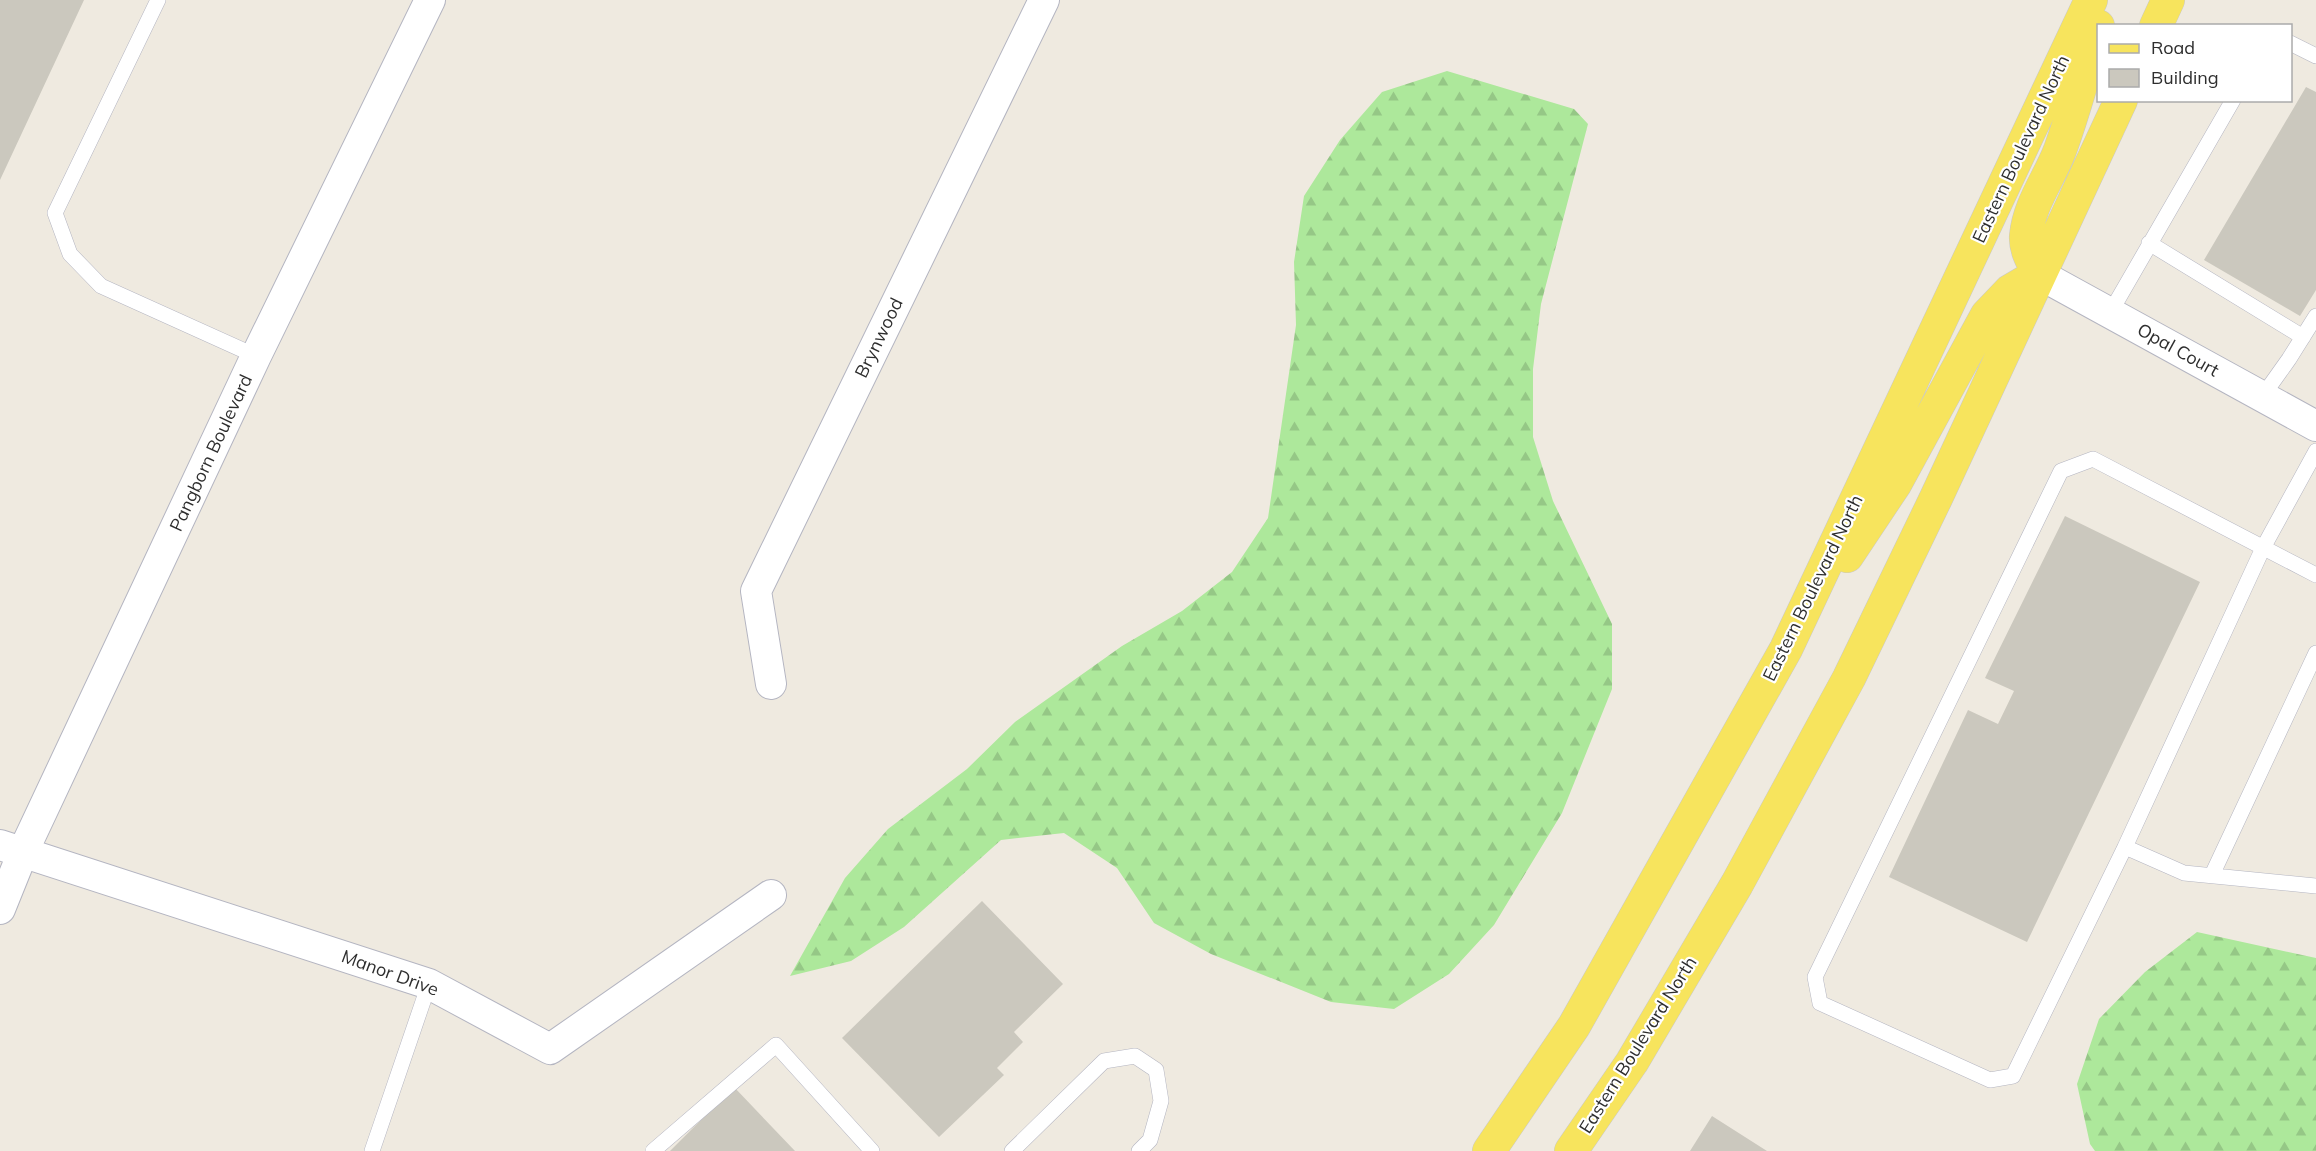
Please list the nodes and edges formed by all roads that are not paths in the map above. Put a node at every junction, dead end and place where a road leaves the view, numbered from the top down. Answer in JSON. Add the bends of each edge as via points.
{"nodes":[{"id":1,"x":158,"y":0,"type":"edge"},
{"id":2,"x":430,"y":0,"type":"edge"},
{"id":3,"x":1044,"y":0,"type":"edge"},
{"id":4,"x":2091,"y":0,"type":"edge"},
{"id":5,"x":2107,"y":0,"type":"edge"},
{"id":6,"x":2168,"y":0,"type":"edge"},
{"id":7,"x":2100,"y":24,"type":"edge"},
{"id":8,"x":2157,"y":24,"type":"edge"},
{"id":9,"x":2097,"y":32,"type":"edge"},
{"id":10,"x":2292,"y":43,"type":"edge"},
{"id":11,"x":2316,"y":56,"type":"edge"},
{"id":12,"x":2120,"y":102,"type":"edge"},
{"id":13,"x":2232,"y":102,"type":"edge"},
{"id":14,"x":2149,"y":243,"type":"junction"},
{"id":15,"x":2039,"y":274,"type":"junction"},
{"id":16,"x":2110,"y":313,"type":"junction"},
{"id":17,"x":2316,"y":316,"type":"edge"},
{"id":18,"x":2303,"y":338,"type":"junction"},
{"id":19,"x":256,"y":356,"type":"junction"},
{"id":20,"x":2262,"y":397,"type":"junction"},
{"id":21,"x":2316,"y":426,"type":"edge"},
{"id":22,"x":2316,"y":451,"type":"edge"},
{"id":23,"x":2263,"y":548,"type":"junction"},
{"id":24,"x":2316,"y":575,"type":"edge"},
{"id":25,"x":1786,"y":650,"type":"junction"},
{"id":26,"x":2316,"y":653,"type":"edge"},
{"id":27,"x":771,"y":684,"type":"dead end"},
{"id":28,"x":2126,"y":847,"type":"junction"},
{"id":29,"x":12,"y":849,"type":"edge"},
{"id":30,"x":2212,"y":876,"type":"junction"},
{"id":31,"x":2315,"y":884,"type":"edge"},
{"id":32,"x":771,"y":895,"type":"dead end"},
{"id":33,"x":0,"y":909,"type":"edge"},
{"id":34,"x":429,"y":984,"type":"junction"},
{"id":35,"x":372,"y":1151,"type":"edge"},
{"id":36,"x":653,"y":1151,"type":"edge"},
{"id":37,"x":872,"y":1151,"type":"edge"},
{"id":38,"x":1012,"y":1151,"type":"edge"},
{"id":39,"x":1139,"y":1151,"type":"edge"},
{"id":40,"x":1489,"y":1151,"type":"edge"},
{"id":41,"x":1571,"y":1151,"type":"edge"}],
"edges":[{"from":1,"to":19,"type":"lane","via":[[55,213],[70,254],[101,286]]},
{"from":2,"to":19,"type":"street","name":"Pangborn Boulevard"},
{"from":3,"to":27,"type":"street","name":"Brynwood","via":[[756,591]]},
{"from":4,"to":25,"type":"main road","name":"Eastern Boulevard North"},
{"from":5,"to":7,"type":"main road"},
{"from":6,"to":8,"type":"main road"},
{"from":9,"to":15,"type":"main road","via":[[2059,151],[2028,219],[2027,252]]},
{"from":10,"to":11,"type":"lane"},
{"from":12,"to":15,"type":"main road","name":"Eastern Boulevard North"},
{"from":13,"to":14,"type":"lane"},
{"from":14,"to":16,"type":"lane"},
{"from":14,"to":18,"type":"lane"},
{"from":15,"to":16,"type":"street","name":"Opal Court"},
{"from":15,"to":25,"type":"main road","via":[[2010,291],[1987,315],[1895,484]]},
{"from":15,"to":41,"type":"main road","name":"Eastern Boulevard North","via":[[1849,678],[1737,884],[1638,1052]]},
{"from":16,"to":20,"type":"street","name":"Opal Court"},
{"from":17,"to":18,"type":"lane"},
{"from":18,"to":20,"type":"lane"},
{"from":19,"to":29,"type":"street","name":"Pangborn Boulevard"},
{"from":20,"to":21,"type":"street","name":"Opal Court"},
{"from":22,"to":23,"type":"lane"},
{"from":23,"to":24,"type":"lane"},
{"from":23,"to":28,"type":"lane"},
{"from":23,"to":28,"type":"lane","via":[[2093,459],[2061,471],[1815,977],[1820,1002],[1990,1080],[2013,1076]]},
{"from":25,"to":40,"type":"main road","name":"Eastern Boulevard North","via":[[1574,1026]]},
{"from":26,"to":30,"type":"lane"},
{"from":28,"to":30,"type":"lane","via":[[2184,873]]},
{"from":29,"to":33,"type":"street","name":"Pangborn Boulevard"},
{"from":29,"to":34,"type":"street","name":"Manor Drive"},
{"from":30,"to":31,"type":"lane"},
{"from":32,"to":34,"type":"street","name":"Manor Drive","via":[[550,1049]]},
{"from":34,"to":35,"type":"lane"},
{"from":36,"to":37,"type":"lane","via":[[776,1045]]},
{"from":38,"to":39,"type":"lane","via":[[1104,1061],[1135,1056],[1156,1070],[1161,1101],[1150,1140]]}]}
